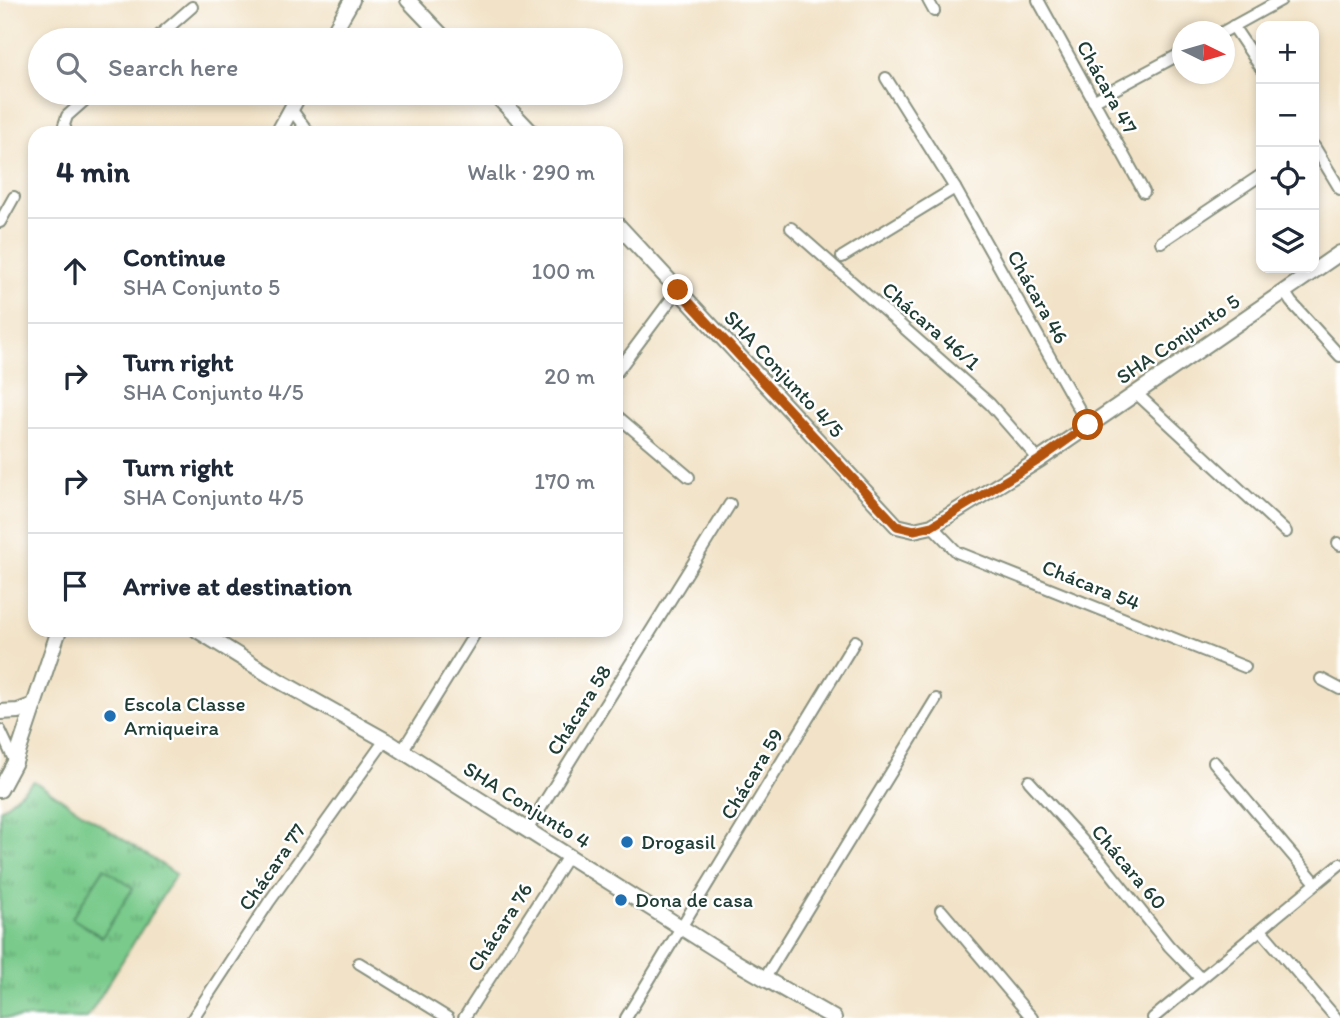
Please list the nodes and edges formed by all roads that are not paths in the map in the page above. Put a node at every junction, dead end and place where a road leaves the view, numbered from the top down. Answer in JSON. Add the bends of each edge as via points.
{"nodes":[{"id":1,"x":352,"y":0,"type":"edge"},
{"id":2,"x":408,"y":0,"type":"edge"},
{"id":3,"x":416,"y":0,"type":"edge"},
{"id":4,"x":928,"y":0,"type":"edge"},
{"id":5,"x":1038,"y":0,"type":"edge"},
{"id":6,"x":1281,"y":0,"type":"edge"},
{"id":7,"x":192,"y":7,"type":"dead end"},
{"id":8,"x":934,"y":12,"type":"dead end"},
{"id":9,"x":1235,"y":25,"type":"edge"},
{"id":10,"x":168,"y":28,"type":"edge"},
{"id":11,"x":336,"y":28,"type":"edge"},
{"id":12,"x":435,"y":28,"type":"edge"},
{"id":13,"x":1235,"y":37,"type":"edge"},
{"id":14,"x":1172,"y":58,"type":"edge"},
{"id":15,"x":1256,"y":62,"type":"edge"},
{"id":16,"x":886,"y":78,"type":"dead end"},
{"id":17,"x":1093,"y":101,"type":"junction"},
{"id":18,"x":79,"y":105,"type":"edge"},
{"id":19,"x":293,"y":105,"type":"edge"},
{"id":20,"x":505,"y":105,"type":"edge"},
{"id":21,"x":291,"y":109,"type":"junction"},
{"id":22,"x":64,"y":126,"type":"edge"},
{"id":23,"x":282,"y":126,"type":"edge"},
{"id":24,"x":304,"y":126,"type":"edge"},
{"id":25,"x":525,"y":126,"type":"edge"},
{"id":26,"x":1315,"y":147,"type":"edge"},
{"id":27,"x":1256,"y":177,"type":"edge"},
{"id":28,"x":955,"y":188,"type":"junction"},
{"id":29,"x":1340,"y":189,"type":"edge"},
{"id":30,"x":1144,"y":192,"type":"dead end"},
{"id":31,"x":14,"y":197,"type":"dead end"},
{"id":32,"x":0,"y":222,"type":"edge"},
{"id":33,"x":791,"y":228,"type":"dead end"},
{"id":34,"x":623,"y":231,"type":"edge"},
{"id":35,"x":1161,"y":243,"type":"dead end"},
{"id":36,"x":1340,"y":253,"type":"edge"},
{"id":37,"x":842,"y":257,"type":"dead end"},
{"id":38,"x":678,"y":290,"type":"junction"},
{"id":39,"x":1284,"y":291,"type":"junction"},
{"id":40,"x":1340,"y":356,"type":"edge"},
{"id":41,"x":623,"y":364,"type":"edge"},
{"id":42,"x":1136,"y":393,"type":"junction"},
{"id":43,"x":623,"y":421,"type":"edge"},
{"id":44,"x":1088,"y":425,"type":"junction"},
{"id":45,"x":1039,"y":460,"type":"junction"},
{"id":46,"x":689,"y":477,"type":"dead end"},
{"id":47,"x":730,"y":504,"type":"dead end"},
{"id":48,"x":932,"y":526,"type":"junction"},
{"id":49,"x":1286,"y":533,"type":"dead end"},
{"id":50,"x":57,"y":637,"type":"edge"},
{"id":51,"x":210,"y":637,"type":"edge"},
{"id":52,"x":473,"y":637,"type":"edge"},
{"id":53,"x":855,"y":641,"type":"dead end"},
{"id":54,"x":1245,"y":667,"type":"dead end"},
{"id":55,"x":1321,"y":679,"type":"dead end"},
{"id":56,"x":1340,"y":689,"type":"edge"},
{"id":57,"x":936,"y":699,"type":"dead end"},
{"id":58,"x":34,"y":705,"type":"junction"},
{"id":59,"x":0,"y":712,"type":"edge"},
{"id":60,"x":0,"y":730,"type":"edge"},
{"id":61,"x":385,"y":740,"type":"junction"},
{"id":62,"x":402,"y":751,"type":"junction"},
{"id":63,"x":15,"y":762,"type":"junction"},
{"id":64,"x":1214,"y":762,"type":"dead end"},
{"id":65,"x":1030,"y":781,"type":"dead end"},
{"id":66,"x":0,"y":790,"type":"edge"},
{"id":67,"x":527,"y":830,"type":"junction"},
{"id":68,"x":568,"y":856,"type":"junction"},
{"id":69,"x":1340,"y":864,"type":"edge"},
{"id":70,"x":1316,"y":883,"type":"junction"},
{"id":71,"x":942,"y":910,"type":"dead end"},
{"id":72,"x":681,"y":926,"type":"junction"},
{"id":73,"x":1261,"y":930,"type":"junction"},
{"id":74,"x":359,"y":963,"type":"dead end"},
{"id":75,"x":765,"y":978,"type":"junction"},
{"id":76,"x":1200,"y":978,"type":"junction"},
{"id":77,"x":193,"y":1018,"type":"edge"},
{"id":78,"x":449,"y":1018,"type":"edge"},
{"id":79,"x":464,"y":1018,"type":"edge"},
{"id":80,"x":625,"y":1018,"type":"edge"},
{"id":81,"x":834,"y":1018,"type":"edge"},
{"id":82,"x":1032,"y":1018,"type":"edge"},
{"id":83,"x":1153,"y":1018,"type":"edge"},
{"id":84,"x":1336,"y":1018,"type":"edge"}],
"edges":[{"from":1,"to":11,"type":"street"},
{"from":2,"to":3,"type":"street"},
{"from":2,"to":12,"type":"street"},
{"from":4,"to":8,"type":"street"},
{"from":5,"to":17,"type":"street","name":"Chácara 47"},
{"from":6,"to":9,"type":"street"},
{"from":7,"to":10,"type":"street"},
{"from":13,"to":15,"type":"street"},
{"from":14,"to":17,"type":"street"},
{"from":16,"to":28,"type":"street","name":"Chácara 46"},
{"from":17,"to":30,"type":"street","name":"Chácara 47"},
{"from":18,"to":22,"type":"street","via":[[67,116]]},
{"from":19,"to":21,"type":"street"},
{"from":20,"to":25,"type":"street"},
{"from":21,"to":23,"type":"street"},
{"from":21,"to":24,"type":"street"},
{"from":26,"to":29,"type":"street"},
{"from":27,"to":35,"type":"street"},
{"from":28,"to":37,"type":"street"},
{"from":28,"to":44,"type":"street","name":"Chácara 46"},
{"from":31,"to":32,"type":"street"},
{"from":33,"to":45,"type":"street","name":"Chácara 46/1","via":[[990,404]]},
{"from":34,"to":38,"type":"street","name":"SHA Conjunto 4/5"},
{"from":36,"to":39,"type":"street","name":"SHA Conjunto 5"},
{"from":38,"to":41,"type":"street"},
{"from":38,"to":48,"type":"street","name":"SHA Conjunto 4/5","via":[[897,526],[914,530]]},
{"from":39,"to":40,"type":"street"},
{"from":39,"to":42,"type":"street","name":"SHA Conjunto 5"},
{"from":42,"to":44,"type":"street","name":"SHA Conjunto 5"},
{"from":42,"to":49,"type":"street"},
{"from":43,"to":46,"type":"street"},
{"from":44,"to":45,"type":"street","name":"SHA Conjunto 5"},
{"from":45,"to":48,"type":"street","name":"SHA Conjunto 5"},
{"from":47,"to":67,"type":"street","name":"Chácara 58"},
{"from":48,"to":54,"type":"street","name":"Chácara 54","via":[[957,552]]},
{"from":50,"to":58,"type":"street"},
{"from":51,"to":61,"type":"street","name":"SHA Conjunto 4"},
{"from":52,"to":62,"type":"street"},
{"from":53,"to":72,"type":"street","name":"Chácara 59"},
{"from":55,"to":56,"type":"street"},
{"from":57,"to":75,"type":"street"},
{"from":58,"to":59,"type":"street"},
{"from":58,"to":63,"type":"street"},
{"from":60,"to":63,"type":"street"},
{"from":61,"to":62,"type":"street","name":"SHA Conjunto 4"},
{"from":61,"to":77,"type":"street","name":"Chácara 77"},
{"from":62,"to":67,"type":"street","name":"SHA Conjunto 4"},
{"from":63,"to":66,"type":"street"},
{"from":64,"to":70,"type":"street"},
{"from":65,"to":76,"type":"street","name":"Chácara 60"},
{"from":67,"to":68,"type":"street","name":"SHA Conjunto 4"},
{"from":68,"to":72,"type":"street","name":"SHA Conjunto 4"},
{"from":68,"to":79,"type":"street","name":"Chácara 76"},
{"from":69,"to":70,"type":"street"},
{"from":70,"to":73,"type":"street"},
{"from":71,"to":82,"type":"street"},
{"from":72,"to":75,"type":"street","name":"SHA Conjunto 4"},
{"from":72,"to":80,"type":"street","name":"Chácara 59"},
{"from":73,"to":76,"type":"street"},
{"from":73,"to":84,"type":"street"},
{"from":74,"to":78,"type":"street"},
{"from":75,"to":81,"type":"street","name":"SHA Conjunto 4"},
{"from":76,"to":83,"type":"street"}]}
